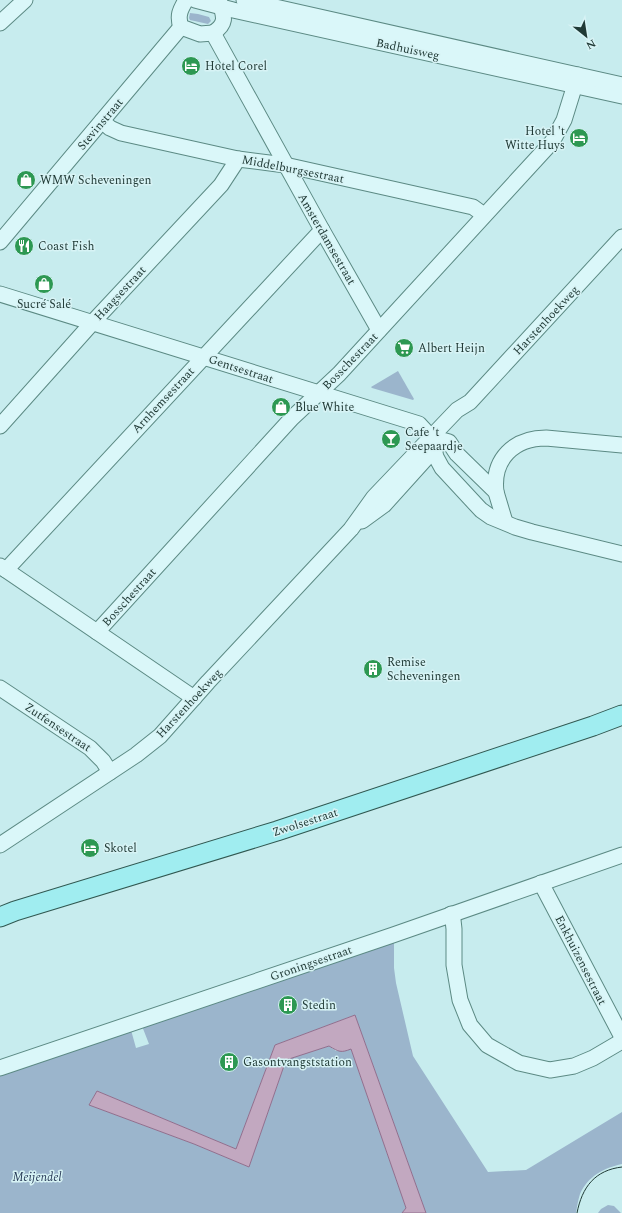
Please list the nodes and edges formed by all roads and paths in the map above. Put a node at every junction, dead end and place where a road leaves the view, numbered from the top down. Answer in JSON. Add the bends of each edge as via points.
{"nodes":[{"id":1,"x":25,"y":0,"type":"edge"},
{"id":2,"x":186,"y":0,"type":"edge"},
{"id":3,"x":195,"y":0,"type":"edge"},
{"id":4,"x":244,"y":0,"type":"edge"},
{"id":5,"x":220,"y":4,"type":"edge"},
{"id":6,"x":0,"y":23,"type":"edge"},
{"id":7,"x":181,"y":27,"type":"junction"},
{"id":8,"x":213,"y":33,"type":"junction"},
{"id":9,"x":577,"y":80,"type":"junction"},
{"id":10,"x":622,"y":84,"type":"edge"},
{"id":11,"x":622,"y":96,"type":"edge"},
{"id":12,"x":102,"y":121,"type":"junction"},
{"id":13,"x":238,"y":159,"type":"junction"},
{"id":14,"x":285,"y":165,"type":"junction"},
{"id":15,"x":484,"y":215,"type":"junction"},
{"id":16,"x":322,"y":230,"type":"junction"},
{"id":17,"x":622,"y":237,"type":"edge"},
{"id":18,"x":0,"y":242,"type":"edge"},
{"id":19,"x":0,"y":294,"type":"edge"},
{"id":20,"x":93,"y":322,"type":"junction"},
{"id":21,"x":379,"y":330,"type":"junction"},
{"id":22,"x":203,"y":357,"type":"junction"},
{"id":23,"x":318,"y":394,"type":"junction"},
{"id":24,"x":0,"y":426,"type":"edge"},
{"id":25,"x":436,"y":442,"type":"junction"},
{"id":26,"x":622,"y":445,"type":"edge"},
{"id":27,"x":496,"y":492,"type":"junction"},
{"id":28,"x":505,"y":522,"type":"junction"},
{"id":29,"x":622,"y":554,"type":"edge"},
{"id":30,"x":3,"y":568,"type":"edge"},
{"id":31,"x":97,"y":632,"type":"junction"},
{"id":32,"x":0,"y":688,"type":"edge"},
{"id":33,"x":194,"y":698,"type":"junction"},
{"id":34,"x":622,"y":715,"type":"edge"},
{"id":35,"x":622,"y":722,"type":"edge"},
{"id":36,"x":592,"y":726,"type":"junction"},
{"id":37,"x":110,"y":772,"type":"junction"},
{"id":38,"x":0,"y":845,"type":"edge"},
{"id":39,"x":622,"y":856,"type":"edge"},
{"id":40,"x":541,"y":883,"type":"junction"},
{"id":41,"x":5,"y":913,"type":"edge"},
{"id":42,"x":451,"y":914,"type":"junction"},
{"id":43,"x":622,"y":1037,"type":"edge"},
{"id":44,"x":622,"y":1042,"type":"edge"},
{"id":45,"x":0,"y":1068,"type":"edge"}],
"edges":[{"from":1,"to":6,"type":"street"},
{"from":2,"to":7,"type":"street","via":[[178,20]]},
{"from":3,"to":5,"type":"street","name":"Badhuisweg"},
{"from":4,"to":9,"type":"street","name":"Badhuisweg"},
{"from":5,"to":8,"type":"street","via":[[224,19],[221,28]]},
{"from":5,"to":9,"type":"street","name":"Badhuisweg"},
{"from":7,"to":8,"type":"street","via":[[200,34]]},
{"from":7,"to":12,"type":"street","name":"Stevinstraat"},
{"from":8,"to":14,"type":"street","name":"Amsterdamsestraat"},
{"from":9,"to":10,"type":"street","name":"Badhuisweg"},
{"from":9,"to":11,"type":"street","name":"Badhuisweg"},
{"from":9,"to":15,"type":"street","name":"Bosschestraat","via":[[564,120],[552,142]]},
{"from":12,"to":13,"type":"street","name":"Middelburgsestraat","via":[[121,134]]},
{"from":12,"to":18,"type":"street","name":"Stevinstraat"},
{"from":13,"to":14,"type":"street","name":"Middelburgsestraat"},
{"from":13,"to":20,"type":"street","name":"Haagsestraat","via":[[221,185]]},
{"from":14,"to":15,"type":"street","name":"Middelburgsestraat","via":[[473,207]]},
{"from":14,"to":16,"type":"street","name":"Amsterdamsestraat"},
{"from":15,"to":21,"type":"street","name":"Bosschestraat"},
{"from":16,"to":21,"type":"street","name":"Amsterdamsestraat"},
{"from":16,"to":22,"type":"street","name":"Arnhemsestraat"},
{"from":17,"to":25,"type":"street","name":"Harstenhoekweg","via":[[470,402],[457,410]]},
{"from":19,"to":20,"type":"street","name":"Gentsestraat"},
{"from":20,"to":22,"type":"street","name":"Gentsestraat"},
{"from":20,"to":24,"type":"street","name":"Haagsestraat"},
{"from":21,"to":23,"type":"street","name":"Bosschestraat","via":[[340,374]]},
{"from":22,"to":23,"type":"street","name":"Gentsestraat"},
{"from":22,"to":30,"type":"street","name":"Arnhemsestraat"},
{"from":23,"to":25,"type":"street","name":"Gentsestraat","via":[[419,424]]},
{"from":23,"to":31,"type":"street","name":"Bosschestraat","via":[[292,418]]},
{"from":25,"to":27,"type":"street","name":"Gentsestraat","via":[[449,442],[457,454]]},
{"from":25,"to":28,"type":"street","via":[[436,457],[442,468],[481,510]]},
{"from":25,"to":33,"type":"street","name":"Harstenhoekweg","via":[[374,497],[351,529]]},
{"from":26,"to":27,"type":"street","via":[[546,438],[526,440],[506,454],[498,468]]},
{"from":27,"to":28,"type":"street"},
{"from":28,"to":29,"type":"street","via":[[532,532]]},
{"from":30,"to":31,"type":"street"},
{"from":31,"to":33,"type":"street"},
{"from":32,"to":37,"type":"street","name":"Zutfensestraat","via":[[90,748]]},
{"from":33,"to":37,"type":"street","name":"Harstenhoekweg","via":[[160,736]]},
{"from":34,"to":36,"type":"main road","name":"Zwolsestraat"},
{"from":35,"to":36,"type":"main road","name":"Zwolsestraat"},
{"from":36,"to":41,"type":"main road","name":"Zwolsestraat","via":[[277,831]]},
{"from":37,"to":38,"type":"street","name":"Harstenhoekweg"},
{"from":39,"to":40,"type":"street","name":"Groningsestraat"},
{"from":40,"to":42,"type":"street","name":"Groningsestraat"},
{"from":40,"to":43,"type":"street","name":"Enkhuizensestraat"},
{"from":42,"to":44,"type":"street","via":[[454,929],[454,965],[460,1000],[470,1025],[487,1045],[520,1063],[550,1070],[574,1066]]},
{"from":42,"to":45,"type":"street","name":"Groningsestraat"}]}
